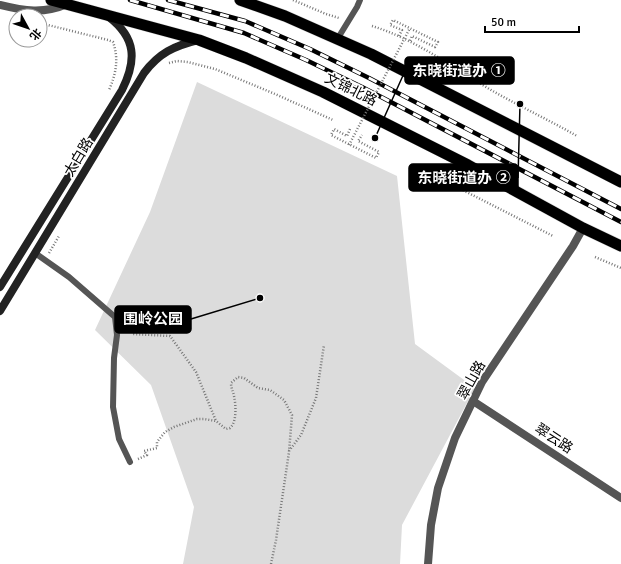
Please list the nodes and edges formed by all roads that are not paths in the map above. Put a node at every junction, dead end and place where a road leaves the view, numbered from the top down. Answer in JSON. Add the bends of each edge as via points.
{"nodes":[{"id":1,"x":51,"y":0,"type":"edge"},
{"id":2,"x":240,"y":0,"type":"edge"},
{"id":3,"x":360,"y":0,"type":"edge"},
{"id":4,"x":67,"y":4,"type":"junction"},
{"id":5,"x":0,"y":5,"type":"edge"},
{"id":6,"x":105,"y":14,"type":"junction"},
{"id":7,"x":338,"y":38,"type":"junction"},
{"id":8,"x":199,"y":40,"type":"junction"},
{"id":9,"x":621,"y":182,"type":"edge"},
{"id":10,"x":583,"y":228,"type":"junction"},
{"id":11,"x":621,"y":246,"type":"edge"},
{"id":12,"x":35,"y":253,"type":"junction"},
{"id":13,"x":0,"y":287,"type":"edge"},
{"id":14,"x":0,"y":311,"type":"edge"},
{"id":15,"x":473,"y":401,"type":"junction"},
{"id":16,"x":130,"y":462,"type":"road end"},
{"id":17,"x":621,"y":498,"type":"edge"},
{"id":18,"x":428,"y":564,"type":"edge"}],
"edges":[{"from":1,"to":4,"type":"highway","name":"文锦北路"},
{"from":2,"to":7,"type":"highway"},
{"from":3,"to":7,"type":"lane"},
{"from":4,"to":5,"type":"street","via":[[41,11]]},
{"from":4,"to":6,"type":"highway","name":"文锦北路"},
{"from":6,"to":8,"type":"highway","name":"文锦北路"},
{"from":6,"to":13,"type":"main road","name":"太白路","via":[[123,30],[131,45],[132,62],[127,79]]},
{"from":7,"to":9,"type":"highway"},
{"from":8,"to":10,"type":"highway","name":"文锦北路","via":[[323,92],[468,165]]},
{"from":8,"to":12,"type":"main road","name":"太白路","via":[[166,51],[157,57],[144,73]]},
{"from":10,"to":11,"type":"highway","name":"文锦北路"},
{"from":10,"to":15,"type":"street","name":"翠山路","via":[[482,382]]},
{"from":12,"to":14,"type":"main road","name":"太白路"},
{"from":12,"to":16,"type":"lane","via":[[69,277],[115,317],[117,335],[113,407],[119,438]]},
{"from":15,"to":17,"type":"street","name":"翠云路"},
{"from":15,"to":18,"type":"street","name":"翠山路","via":[[455,438],[438,488],[431,525]]}]}
